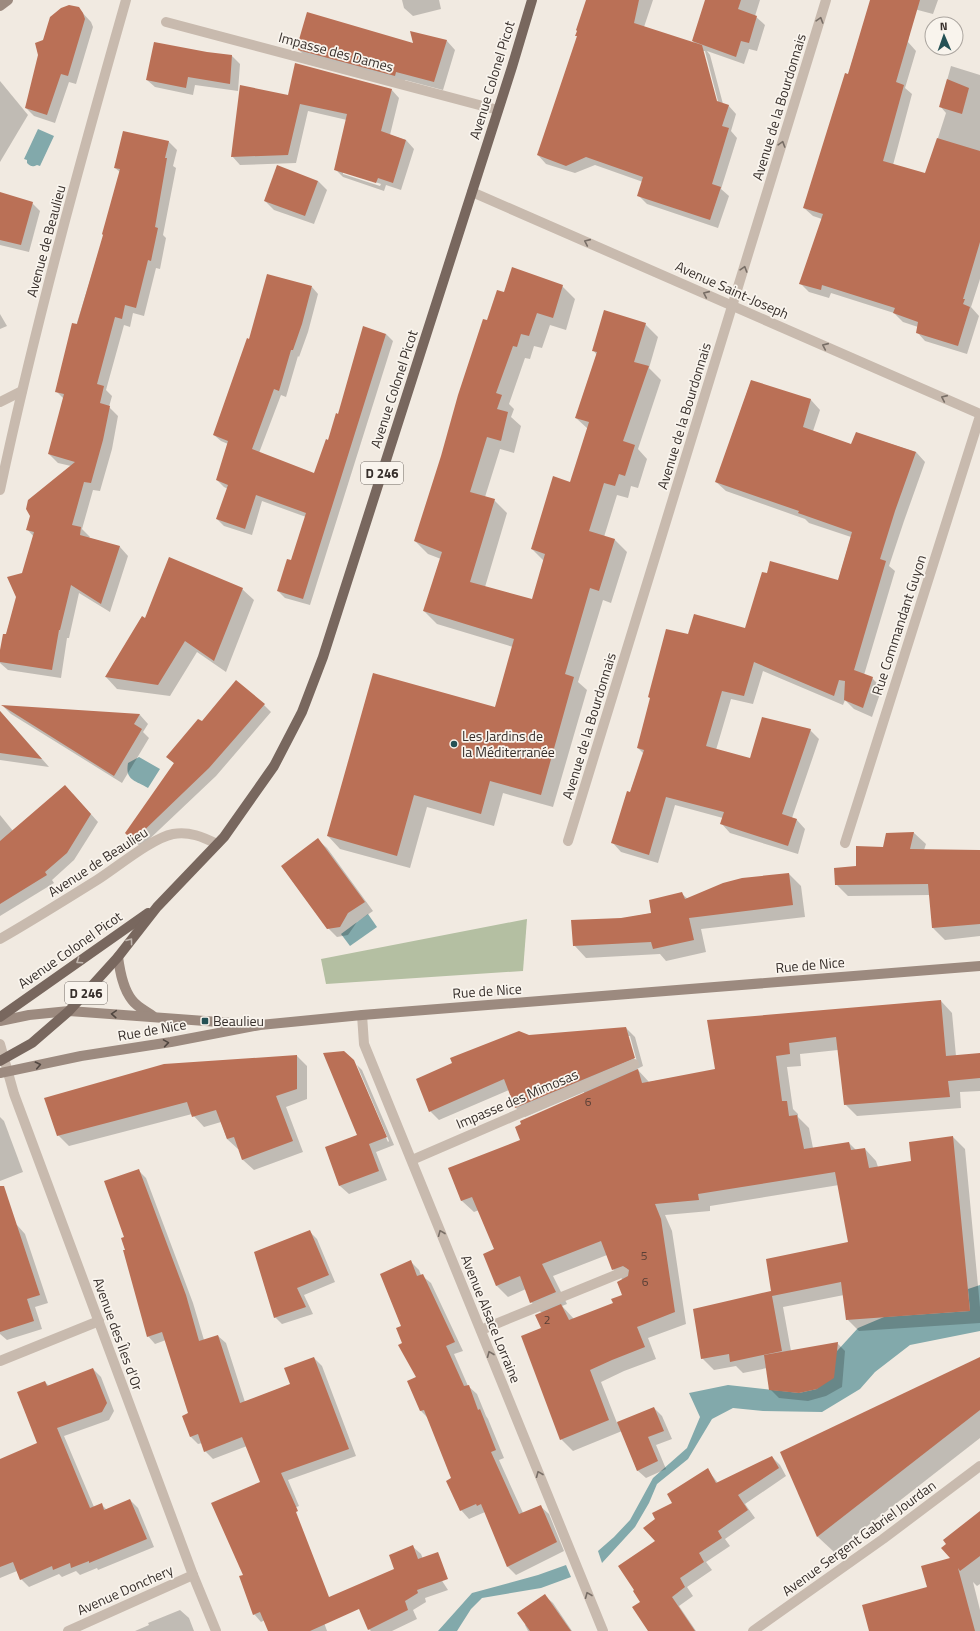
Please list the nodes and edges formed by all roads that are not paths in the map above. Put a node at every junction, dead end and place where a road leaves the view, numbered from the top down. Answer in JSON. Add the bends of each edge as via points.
{"nodes":[{"id":1,"x":8,"y":0,"type":"edge"},
{"id":2,"x":126,"y":0,"type":"edge"},
{"id":3,"x":532,"y":0,"type":"edge"},
{"id":4,"x":826,"y":0,"type":"edge"},
{"id":5,"x":0,"y":6,"type":"edge"},
{"id":6,"x":166,"y":22,"type":"dead end"},
{"id":7,"x":498,"y":110,"type":"junction"},
{"id":8,"x":472,"y":192,"type":"junction"},
{"id":9,"x":732,"y":306,"type":"junction"},
{"id":10,"x":22,"y":390,"type":"junction"},
{"id":11,"x":0,"y":402,"type":"edge"},
{"id":12,"x":980,"y":415,"type":"edge"},
{"id":13,"x":0,"y":490,"type":"edge"},
{"id":14,"x":568,"y":841,"type":"dead end"},
{"id":15,"x":846,"y":843,"type":"dead end"},
{"id":16,"x":217,"y":844,"type":"junction"},
{"id":17,"x":156,"y":907,"type":"junction"},
{"id":18,"x":0,"y":939,"type":"edge"},
{"id":19,"x":118,"y":957,"type":"junction"},
{"id":20,"x":980,"y":966,"type":"edge"},
{"id":21,"x":70,"y":1011,"type":"junction"},
{"id":22,"x":362,"y":1015,"type":"junction"},
{"id":23,"x":153,"y":1016,"type":"junction"},
{"id":24,"x":0,"y":1017,"type":"edge"},
{"id":25,"x":0,"y":1021,"type":"edge"},
{"id":26,"x":260,"y":1025,"type":"junction"},
{"id":27,"x":0,"y":1044,"type":"edge"},
{"id":28,"x":2,"y":1060,"type":"edge"},
{"id":29,"x":634,"y":1064,"type":"dead end"},
{"id":30,"x":4,"y":1072,"type":"edge"},
{"id":31,"x":412,"y":1160,"type":"junction"},
{"id":32,"x":623,"y":1272,"type":"dead end"},
{"id":33,"x":99,"y":1321,"type":"junction"},
{"id":34,"x":481,"y":1330,"type":"junction"},
{"id":35,"x":0,"y":1360,"type":"edge"},
{"id":36,"x":980,"y":1466,"type":"edge"},
{"id":37,"x":193,"y":1576,"type":"junction"},
{"id":38,"x":68,"y":1631,"type":"edge"},
{"id":39,"x":216,"y":1631,"type":"edge"},
{"id":40,"x":603,"y":1631,"type":"edge"},
{"id":41,"x":753,"y":1631,"type":"edge"}],
"edges":[{"from":1,"to":5,"type":"street"},
{"from":2,"to":10,"type":"street","name":"Avenue de Beaulieu"},
{"from":3,"to":7,"type":"main road","name":"Avenue Colonel Picot","number":"D 246"},
{"from":9,"to":4,"type":"street","name":"Avenue de la Bourdonnais","one_way":true},
{"from":6,"to":7,"type":"street","name":"Impasse des Dames"},
{"from":7,"to":8,"type":"main road","name":"Avenue Colonel Picot","number":"D 246"},
{"from":9,"to":8,"type":"street","name":"Avenue Saint-Joseph","one_way":true},
{"from":8,"to":16,"type":"main road","name":"Avenue Colonel Picot","number":"D 246","via":[[323,657],[302,712],[274,766]]},
{"from":12,"to":9,"type":"street","name":"Avenue Saint-Joseph","one_way":true},
{"from":9,"to":14,"type":"street","name":"Avenue de la Bourdonnais"},
{"from":10,"to":11,"type":"street"},
{"from":10,"to":13,"type":"street","name":"Avenue de Beaulieu"},
{"from":12,"to":15,"type":"street","name":"Rue Commandant Guyon"},
{"from":16,"to":17,"type":"main road","name":"Avenue Colonel Picot","number":"D 246"},
{"from":16,"to":18,"type":"street","name":"Avenue de Beaulieu","via":[[183,833],[158,839]]},
{"from":19,"to":17,"type":"main road","name":"Avenue Colonel Picot","number":"D 246","one_way":true},
{"from":17,"to":24,"type":"main road","name":"Avenue Colonel Picot","number":"D 246","one_way":true},
{"from":19,"to":21,"type":"main road","name":"Avenue Colonel Picot","number":"D 246"},
{"from":19,"to":23,"type":"street","name":"Rue de Nice","via":[[124,987],[132,1001]]},
{"from":20,"to":22,"type":"street","name":"Rue de Nice"},
{"from":23,"to":21,"type":"street","name":"Rue de Nice","one_way":true},
{"from":21,"to":25,"type":"street","name":"Rue de Nice"},
{"from":21,"to":28,"type":"main road","name":"Avenue Colonel Picot","number":"D 246","via":[[32,1043]]},
{"from":22,"to":26,"type":"street","name":"Rue de Nice"},
{"from":22,"to":31,"type":"street","name":"Avenue Alsace Lorraine","via":[[364,1044]]},
{"from":23,"to":26,"type":"street"},
{"from":30,"to":26,"type":"street","name":"Rue de Nice","one_way":true},
{"from":27,"to":28,"type":"street","name":"Avenue des Îles d'Or"},
{"from":28,"to":30,"type":"street","name":"Avenue des Îles d'Or"},
{"from":29,"to":31,"type":"street","name":"Impasse des Mimosas"},
{"from":30,"to":33,"type":"street","name":"Avenue des Îles d'Or"},
{"from":34,"to":31,"type":"street","name":"Avenue Alsace Lorraine","one_way":true},
{"from":32,"to":34,"type":"street"},
{"from":33,"to":35,"type":"street"},
{"from":33,"to":37,"type":"street","name":"Avenue des Îles d'Or"},
{"from":40,"to":34,"type":"street","name":"Avenue Alsace Lorraine","one_way":true},
{"from":36,"to":41,"type":"street","name":"Avenue Sergent Gabriel Jourdan","via":[[883,1539]]},
{"from":37,"to":38,"type":"street","name":"Avenue Donchery"},
{"from":37,"to":39,"type":"street","name":"Avenue des Îles d'Or"}]}
